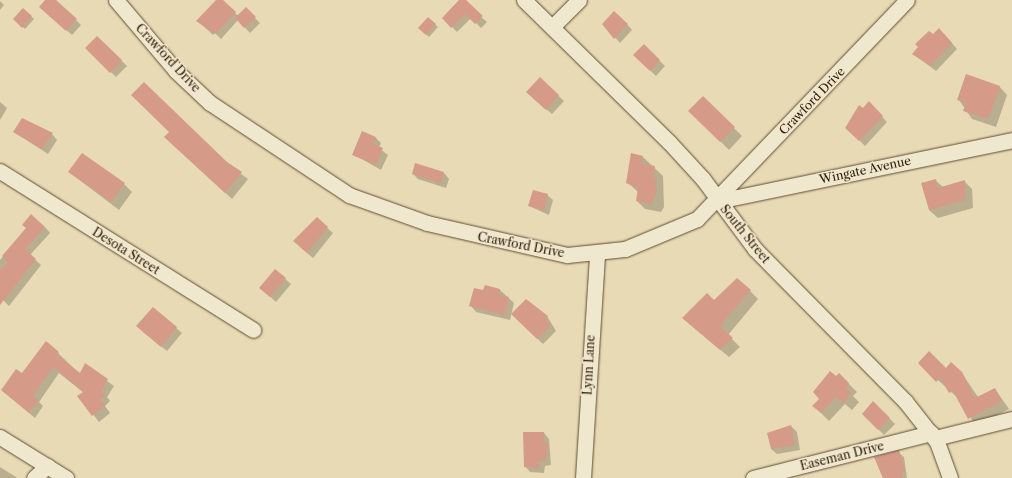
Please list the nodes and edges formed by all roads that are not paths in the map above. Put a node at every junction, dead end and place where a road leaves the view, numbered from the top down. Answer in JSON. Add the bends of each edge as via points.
{"nodes":[{"id":1,"x":116,"y":0,"type":"edge"},
{"id":2,"x":524,"y":0,"type":"edge"},
{"id":3,"x":579,"y":0,"type":"edge"},
{"id":4,"x":907,"y":0,"type":"edge"},
{"id":5,"x":552,"y":27,"type":"junction"},
{"id":6,"x":1012,"y":140,"type":"edge"},
{"id":7,"x":0,"y":171,"type":"edge"},
{"id":8,"x":718,"y":201,"type":"junction"},
{"id":9,"x":597,"y":253,"type":"junction"},
{"id":10,"x":253,"y":330,"type":"dead end"},
{"id":11,"x":1012,"y":419,"type":"edge"},
{"id":12,"x":933,"y":435,"type":"junction"},
{"id":13,"x":0,"y":437,"type":"edge"},
{"id":14,"x":47,"y":466,"type":"junction"},
{"id":15,"x":34,"y":478,"type":"edge"},
{"id":16,"x":66,"y":478,"type":"edge"},
{"id":17,"x":583,"y":478,"type":"edge"},
{"id":18,"x":753,"y":478,"type":"edge"},
{"id":19,"x":950,"y":478,"type":"edge"}],
"edges":[{"from":1,"to":9,"type":"street","name":"Crawford Drive","via":[[176,71],[210,102],[349,195],[427,223],[492,240],[567,255]]},
{"from":2,"to":5,"type":"street","name":"South Street"},
{"from":3,"to":5,"type":"street"},
{"from":4,"to":8,"type":"street","name":"Crawford Drive"},
{"from":5,"to":8,"type":"street","name":"South Street","via":[[669,142]]},
{"from":6,"to":8,"type":"street","name":"Wingate Avenue"},
{"from":7,"to":10,"type":"street","name":"Desota Street"},
{"from":8,"to":9,"type":"street","name":"Crawford Drive","via":[[698,219],[679,228],[625,249]]},
{"from":8,"to":12,"type":"street","name":"South Street","via":[[755,249],[905,401]]},
{"from":9,"to":17,"type":"street","name":"Lynn Lane"},
{"from":11,"to":12,"type":"street","name":"Easeman Drive"},
{"from":12,"to":18,"type":"street","name":"Easeman Drive"},
{"from":12,"to":19,"type":"street","name":"South Street"},
{"from":13,"to":14,"type":"street"},
{"from":14,"to":15,"type":"street"},
{"from":14,"to":16,"type":"street"}]}
